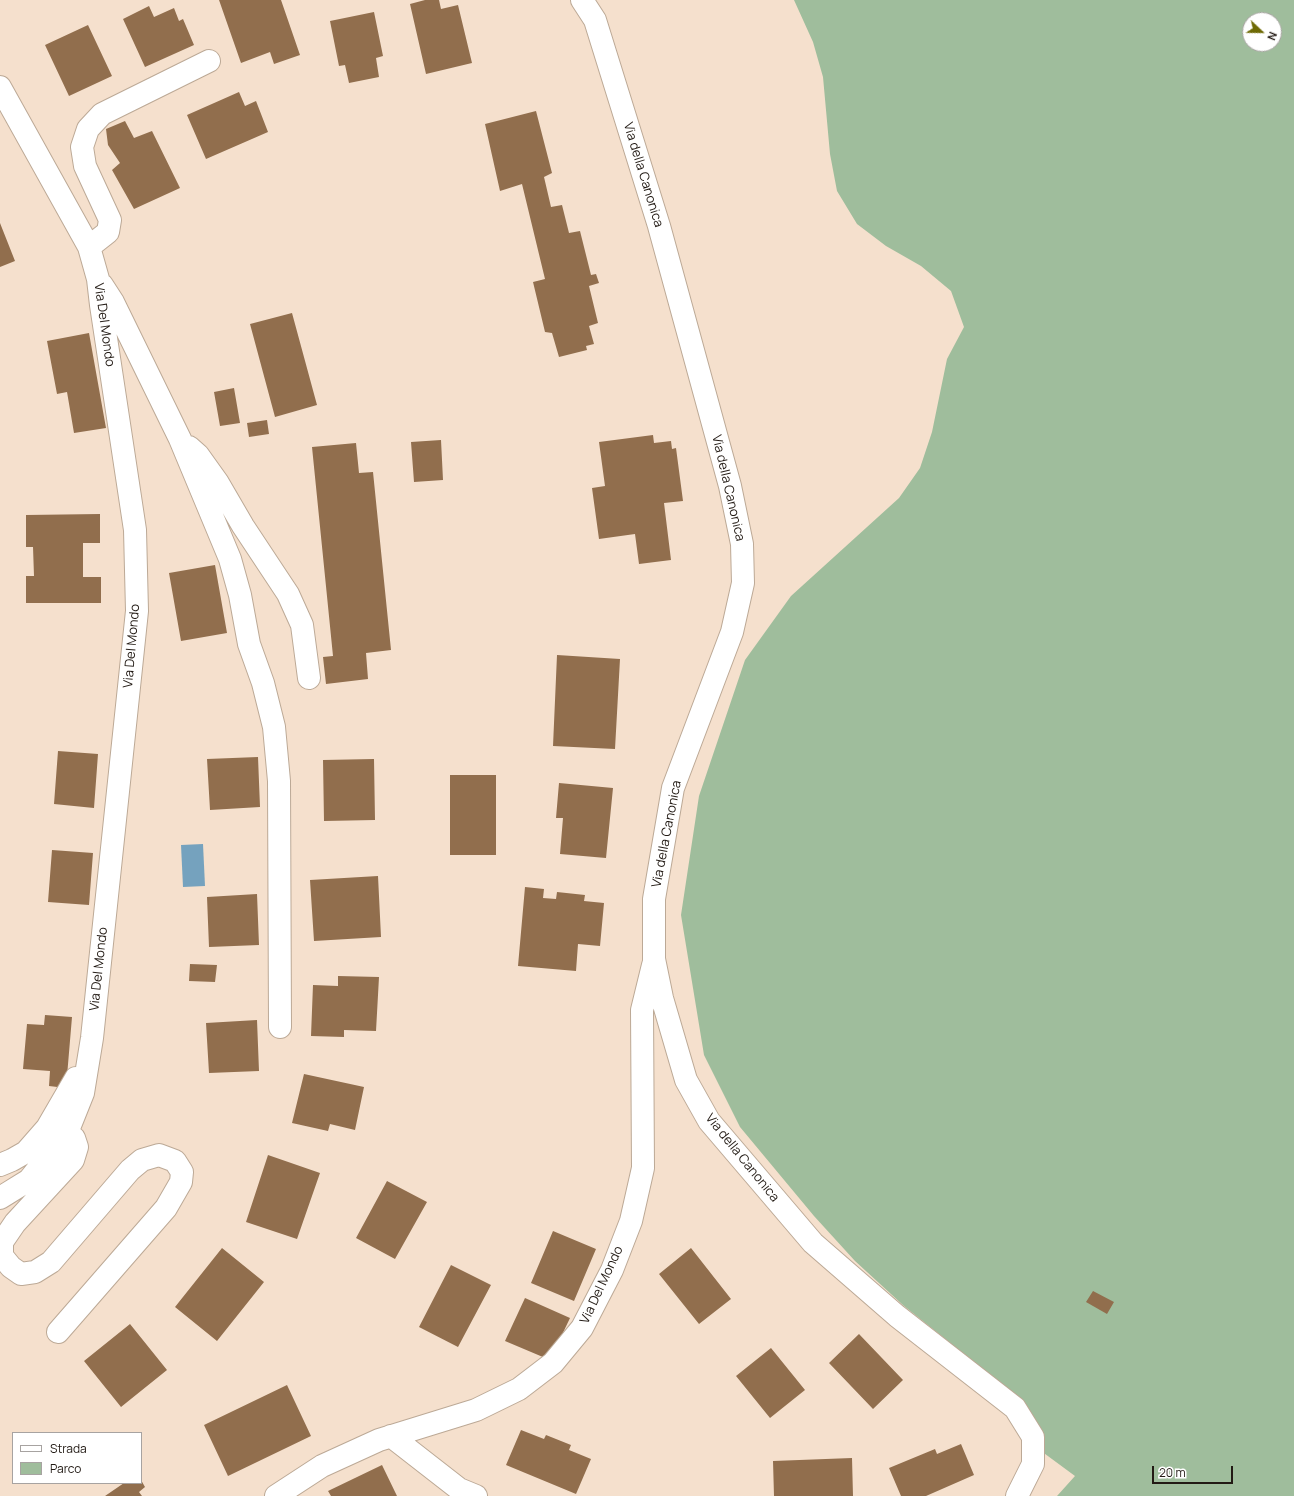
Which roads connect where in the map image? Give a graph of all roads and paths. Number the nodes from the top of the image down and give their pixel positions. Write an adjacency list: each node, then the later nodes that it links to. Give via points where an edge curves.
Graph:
1 (582, 0): 8 (street, Via della Canonica, via 595,20 659,226 730,486 742,544 743,583 732,632 673,788 654,899)
2 (209, 61): 4 (street, via 102,114 88,129 82,146 85,166 110,220 108,232)
3 (0, 87): 4 (street, Via Del Mondo)
4 (89, 247): 5 (street, Via Del Mondo)
5 (98, 279): 6 (street, via 113,302); 10 (street, Via Del Mondo, via 135,530 137,611)
6 (180, 439): 7 (street, via 198,455 288,594 302,625); 9 (street, via 230,559 249,644 263,683 274,727 278,781)
7 (309, 678)
8 (654, 958): 15 (street, Via Del Mondo, via 642,1010 643,1168 631,1221 612,1270 582,1328 553,1363 519,1389 476,1410); 16 (street, Via della Canonica, via 662,998 686,1080 709,1121 813,1243 897,1316 1015,1408 1033,1437 1033,1464)
9 (280, 1027)
10 (92, 1038): 11 (street, Via Del Mondo, via 83,1093); 12 (street, via 72,1087 47,1128 26,1152)
11 (67, 1133): 13 (street, Via Del Mondo, via 30,1180); 14 (street, via 74,1138 77,1147 73,1160 15,1223 2,1242 2,1256 10,1267 21,1274 34,1272 51,1262 130,1170 142,1160 159,1155 175,1161 182,1172 181,1182 166,1208)
12 (0, 1165)
13 (0, 1198)
14 (58, 1332)
15 (391, 1436): 17 (street, Via Del Mondo, via 322,1466); 18 (street, via 459,1489)
16 (1021, 1488): 19 (street, Via della Canonica)
17 (276, 1496)
18 (476, 1496)
19 (1006, 1496)

